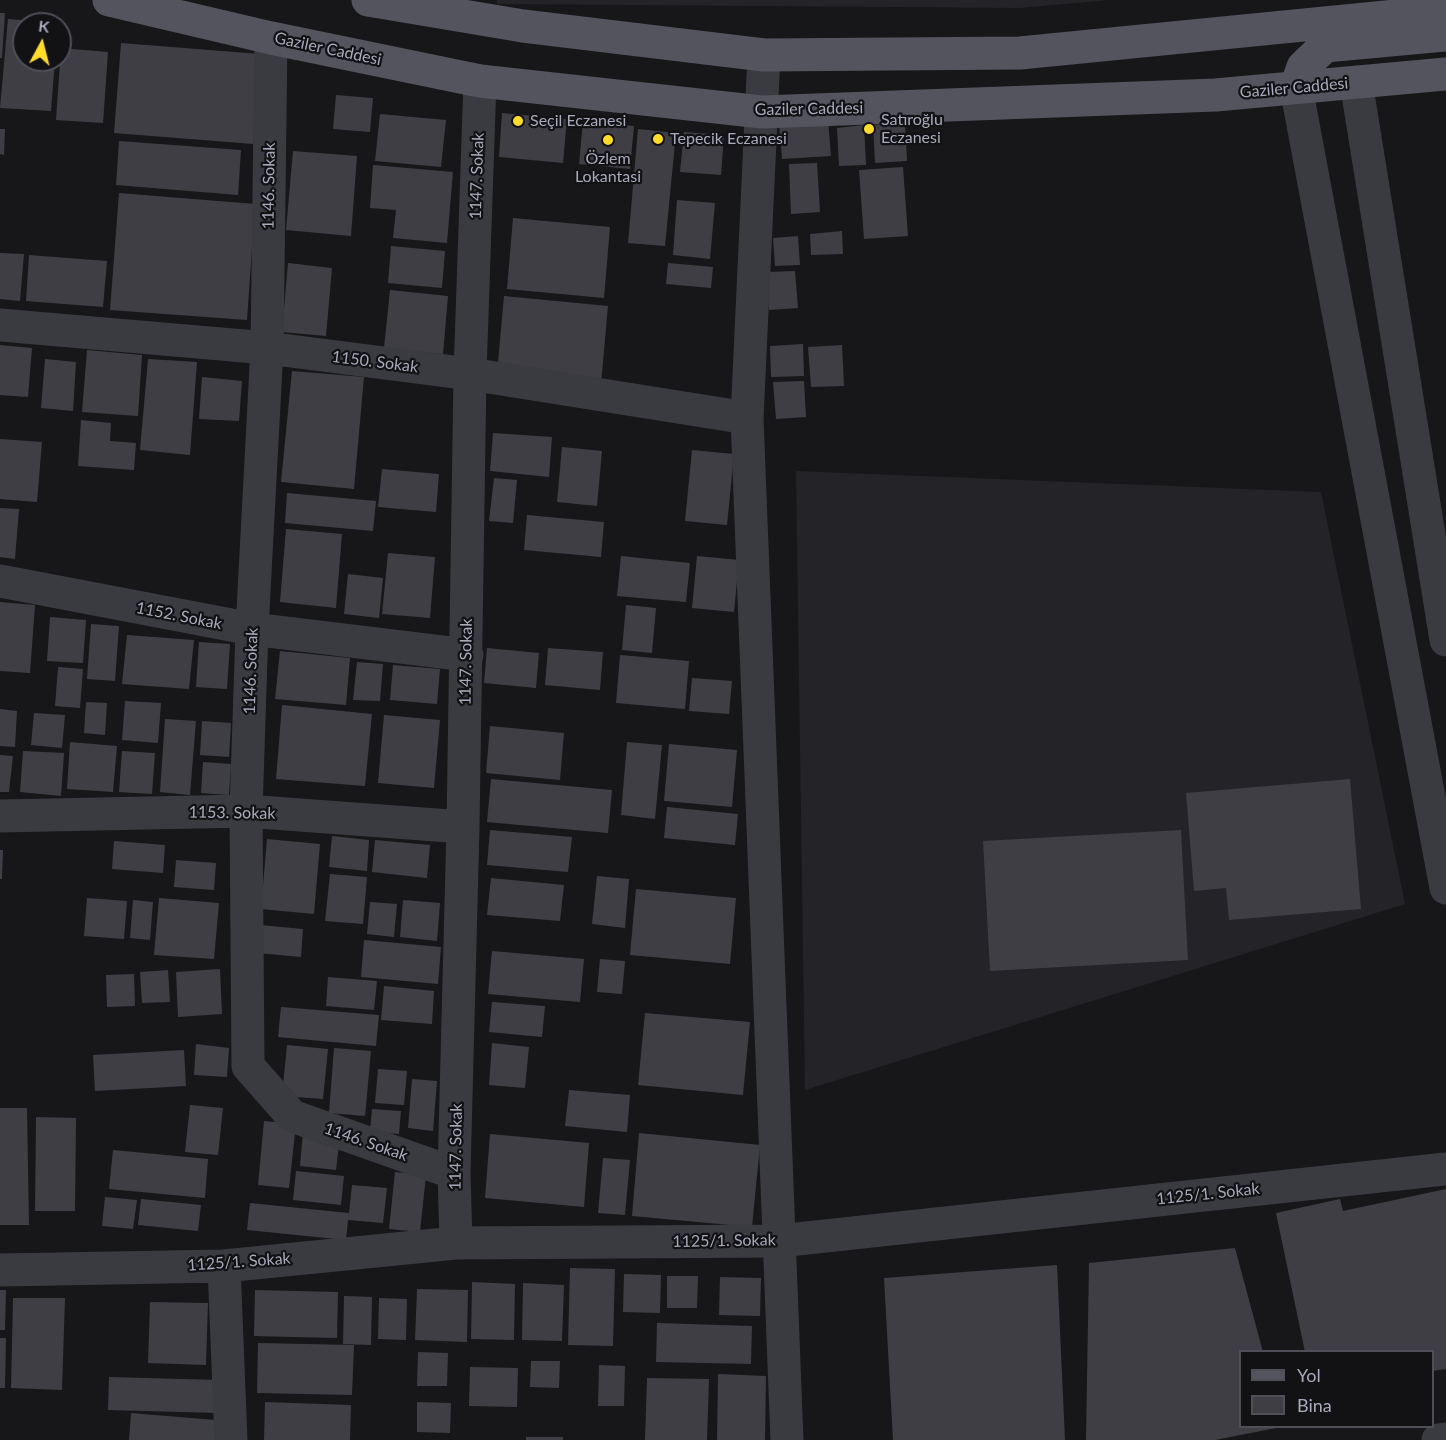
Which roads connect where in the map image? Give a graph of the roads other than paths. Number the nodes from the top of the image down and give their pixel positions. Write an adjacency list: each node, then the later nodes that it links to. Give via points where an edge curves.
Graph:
1 (109, 0): 6 (main road, Gaziler Caddesi)
2 (368, 0): 8 (main road, via 523,26)
3 (1446, 11): 4 (main road)
4 (1276, 28): 7 (main road); 8 (main road, via 1020,53)
5 (1446, 35): 7 (main road)
6 (271, 38): 10 (main road, Gaziler Caddesi); 15 (street, 1146. Sokak)
7 (1325, 46): 11 (main road, via 1341,56); 12 (main road, via 1303,67)
8 (764, 55): 13 (street)
9 (1446, 74): 11 (main road, Gaziler Caddesi)
10 (480, 81): 13 (main road, Gaziler Caddesi); 16 (street, 1147. Sokak)
11 (1356, 82): 12 (main road, Gaziler Caddesi); 20 (street)
12 (1296, 87): 13 (main road, Gaziler Caddesi, via 1216,94); 25 (street)
13 (762, 112): 17 (street)
14 (0, 325): 15 (street, 1150. Sokak)
15 (267, 348): 16 (street, 1150. Sokak); 19 (street, 1146. Sokak)
16 (470, 374): 17 (street, 1150. Sokak); 21 (street, 1147. Sokak)
17 (747, 418): 28 (street)
18 (0, 581): 19 (street, 1152. Sokak)
19 (252, 629): 21 (street, 1152. Sokak); 22 (street, 1146. Sokak)
20 (1446, 640)
21 (467, 655): 24 (street, 1147. Sokak)
22 (246, 811): 23 (street, 1153. Sokak); 24 (street, 1153. Sokak); 27 (street, 1146. Sokak, via 248,1066 292,1116)
23 (0, 816)
24 (463, 826): 27 (street, 1147. Sokak)
25 (1446, 888)
26 (1446, 1169): 28 (street, 1125/1. Sokak)
27 (454, 1173): 29 (street, 1147. Sokak)
28 (779, 1240): 29 (street, 1125/1. Sokak); 34 (street)
29 (456, 1243): 30 (street, 1125/1. Sokak)
30 (224, 1266): 31 (street, 1125/1. Sokak); 33 (street)
31 (0, 1270)
32 (1446, 1439): 35 (street)
33 (231, 1440)
34 (787, 1440)
35 (1438, 1440)

